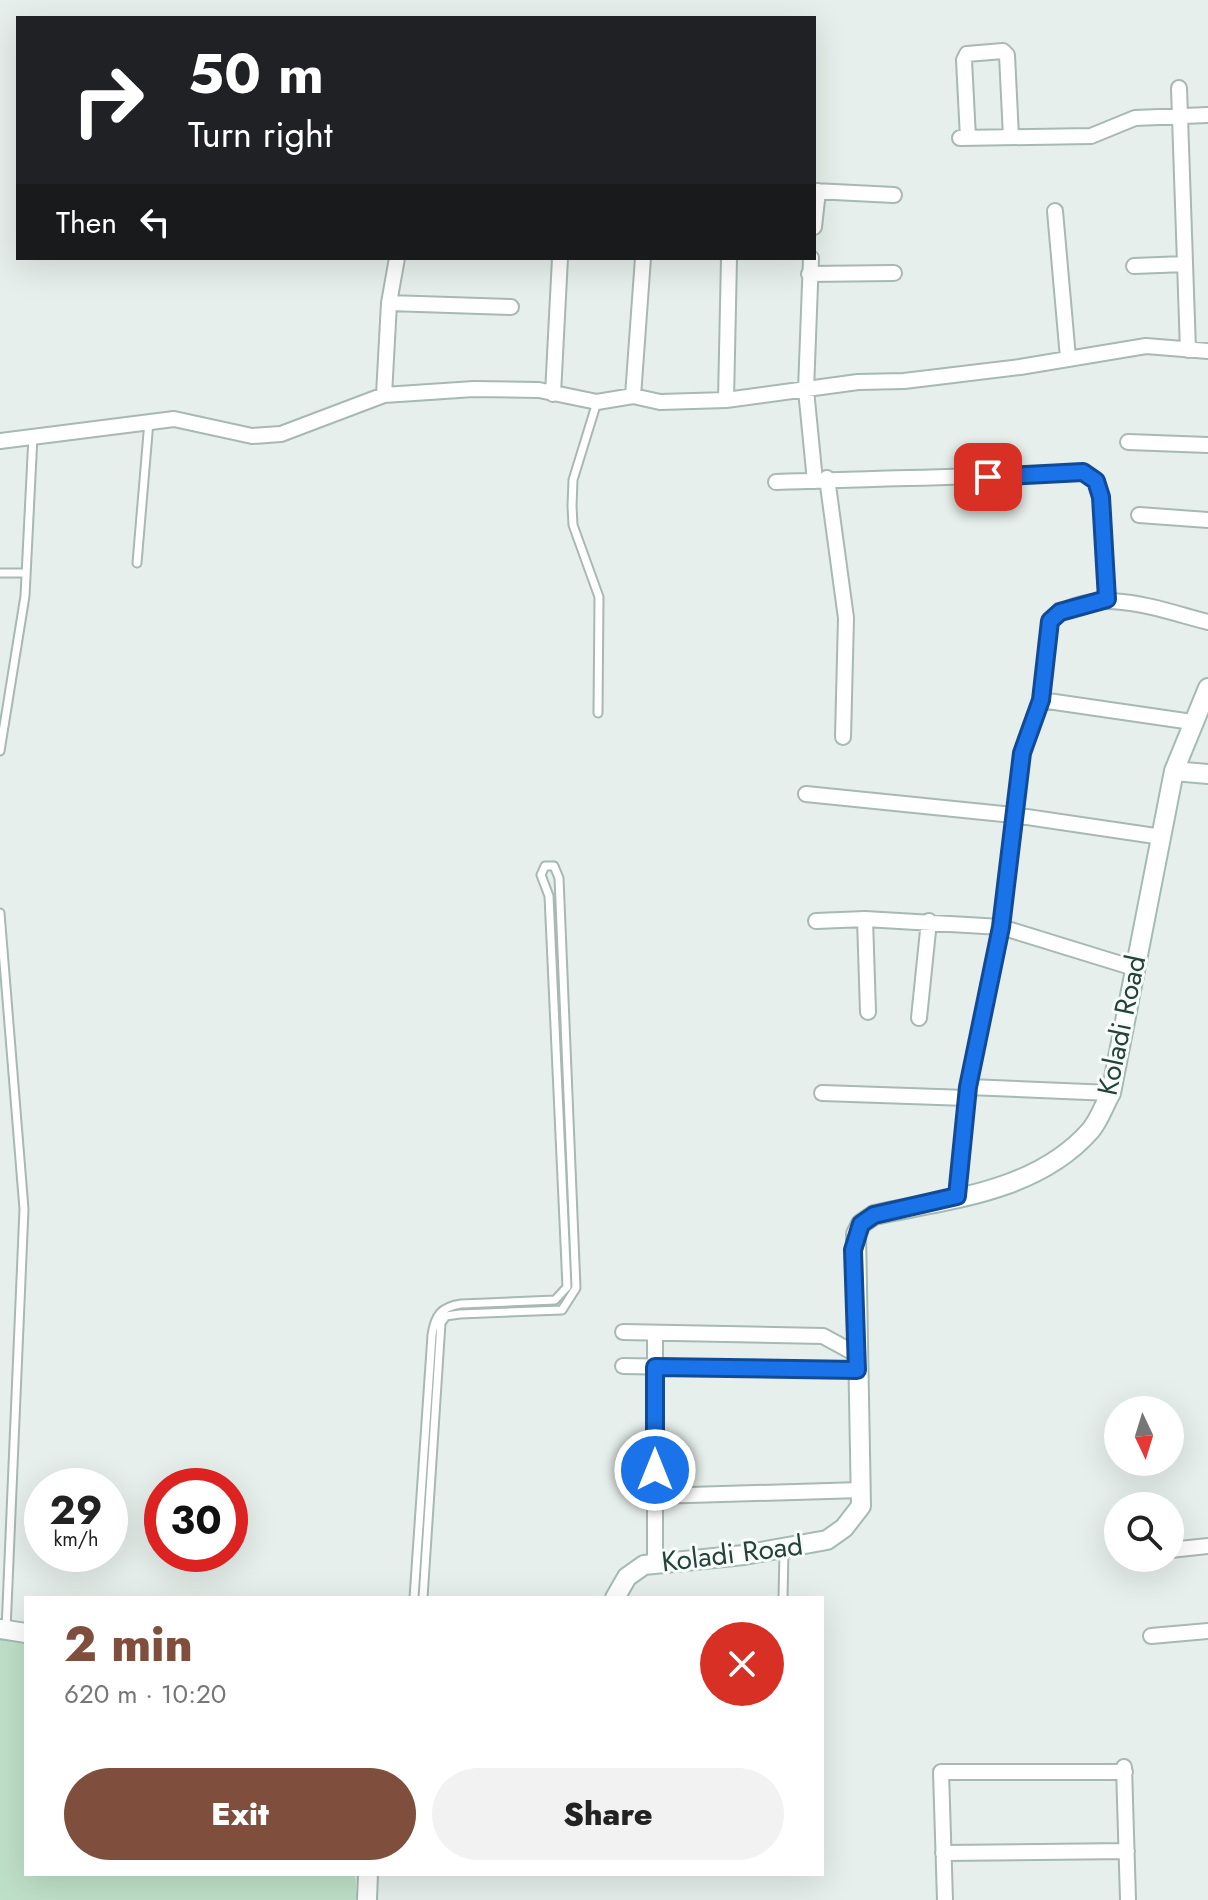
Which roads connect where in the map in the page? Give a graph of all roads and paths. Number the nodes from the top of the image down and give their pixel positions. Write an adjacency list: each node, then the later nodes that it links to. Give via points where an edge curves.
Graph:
1 (1179, 88): 3 (street)
2 (1208, 115): 3 (street)
3 (1180, 117): 4 (street, via 1135,118 1091,136); 13 (street)
4 (1011, 137): 4 (street, via 964,138 967,54 1007,55)
5 (816, 191): 6 (street)
6 (894, 195)
7 (1055, 211): 21 (street)
8 (397, 260): 17 (street)
9 (560, 260): 23 (street)
10 (643, 260): 25 (street)
11 (729, 260): 26 (street)
12 (811, 260): 16 (street)
13 (1185, 264): 14 (street); 19 (street)
14 (1134, 266)
15 (894, 273): 16 (street)
16 (809, 274): 22 (street)
17 (389, 303): 18 (street); 24 (street)
18 (511, 307)
19 (1188, 350): 20 (street); 21 (street, via 1146,346)
20 (1208, 351)
21 (1068, 358): 22 (street)
22 (806, 390): 26 (street); 33 (street)
23 (553, 394): 24 (street, via 474,389); 27 (street)
24 (384, 395): 28 (street, via 281,434 252,436 174,419)
25 (633, 396): 26 (street, via 660,402); 27 (street)
26 (726, 400)
27 (597, 402): 44 (lane, via 573,480 572,506 573,525 599,597)
28 (149, 421): 29 (street); 37 (lane)
29 (33, 436): 30 (street); 39 (lane)
30 (0, 441)
31 (1128, 442): 32 (street)
32 (1208, 445)
33 (821, 479): 34 (street); 40 (street, via 1083,472 1096,481 1101,497); 46 (street, via 846,618)
34 (776, 482)
35 (1139, 515): 36 (street)
36 (1208, 520)
37 (137, 563)
38 (0, 573): 39 (lane)
39 (26, 573): 47 (lane)
40 (1107, 599): 41 (street); 43 (street, via 1060,612 1050,621)
41 (1208, 622)
42 (1208, 688): 45 (street, Koladi Road)
43 (1041, 700): 45 (street); 51 (street, via 1022,753)
44 (598, 713)
45 (1192, 722): 48 (street, Koladi Road)
46 (843, 737)
47 (0, 751)
48 (1174, 771): 49 (street); 52 (street, Koladi Road)
49 (1208, 774)
50 (806, 794): 51 (street)
51 (1013, 815): 52 (street); 57 (street)
52 (1162, 837): 58 (street, Koladi Road)
53 (0, 913): 61 (lane)
54 (865, 919): 55 (street); 56 (street); 59 (street)
55 (816, 921)
56 (929, 921): 57 (street); 60 (street)
57 (1001, 927): 58 (street); 64 (street)
58 (1134, 968): 65 (street, Koladi Road)
59 (868, 1012)
60 (919, 1018)
61 (11, 1056): 62 (lane); 82 (lane, via 24,1209)
62 (0, 1057)
63 (822, 1093): 64 (street)
64 (967, 1093): 65 (street); 66 (street)
65 (1111, 1093): 66 (street, Koladi Road, via 1091,1130 1036,1174 996,1190)
66 (957, 1196): 69 (street, Koladi Road, via 874,1215 861,1224 853,1250)
67 (623, 1332): 68 (street)
68 (655, 1333): 69 (street, via 823,1336); 71 (street)
69 (857, 1362): 71 (street); 72 (street, Koladi Road)
70 (623, 1366): 71 (street)
71 (655, 1367): 73 (street)
72 (861, 1490): 73 (street); 75 (street, Koladi Road, via 861,1506 844,1528 827,1540)
73 (655, 1496): 77 (street)
74 (1208, 1546): 76 (street)
75 (784, 1549): 77 (street, Koladi Road); 81 (lane)
76 (1184, 1549)
77 (655, 1563): 80 (street, Koladi Road, via 627,1577)
78 (414, 1596): 79 (lane, via 432,1335 438,1314 461,1304 555,1300 567,1287 549,896 541,875 545,866 554,866 559,878 576,1288 562,1310 460,1314 446,1316 441,1323)
79 (423, 1596)
80 (616, 1596)
81 (783, 1596)
82 (3, 1629): 84 (street)
83 (1208, 1631): 85 (street)
84 (24, 1633)
85 (1151, 1636)
86 (1127, 1851): 87 (street); 87 (street, via 1124,1769 941,1772); 91 (street)
87 (943, 1853): 90 (street)
88 (368, 1876): 89 (street)
89 (367, 1900)
90 (945, 1900)
91 (1128, 1900)

